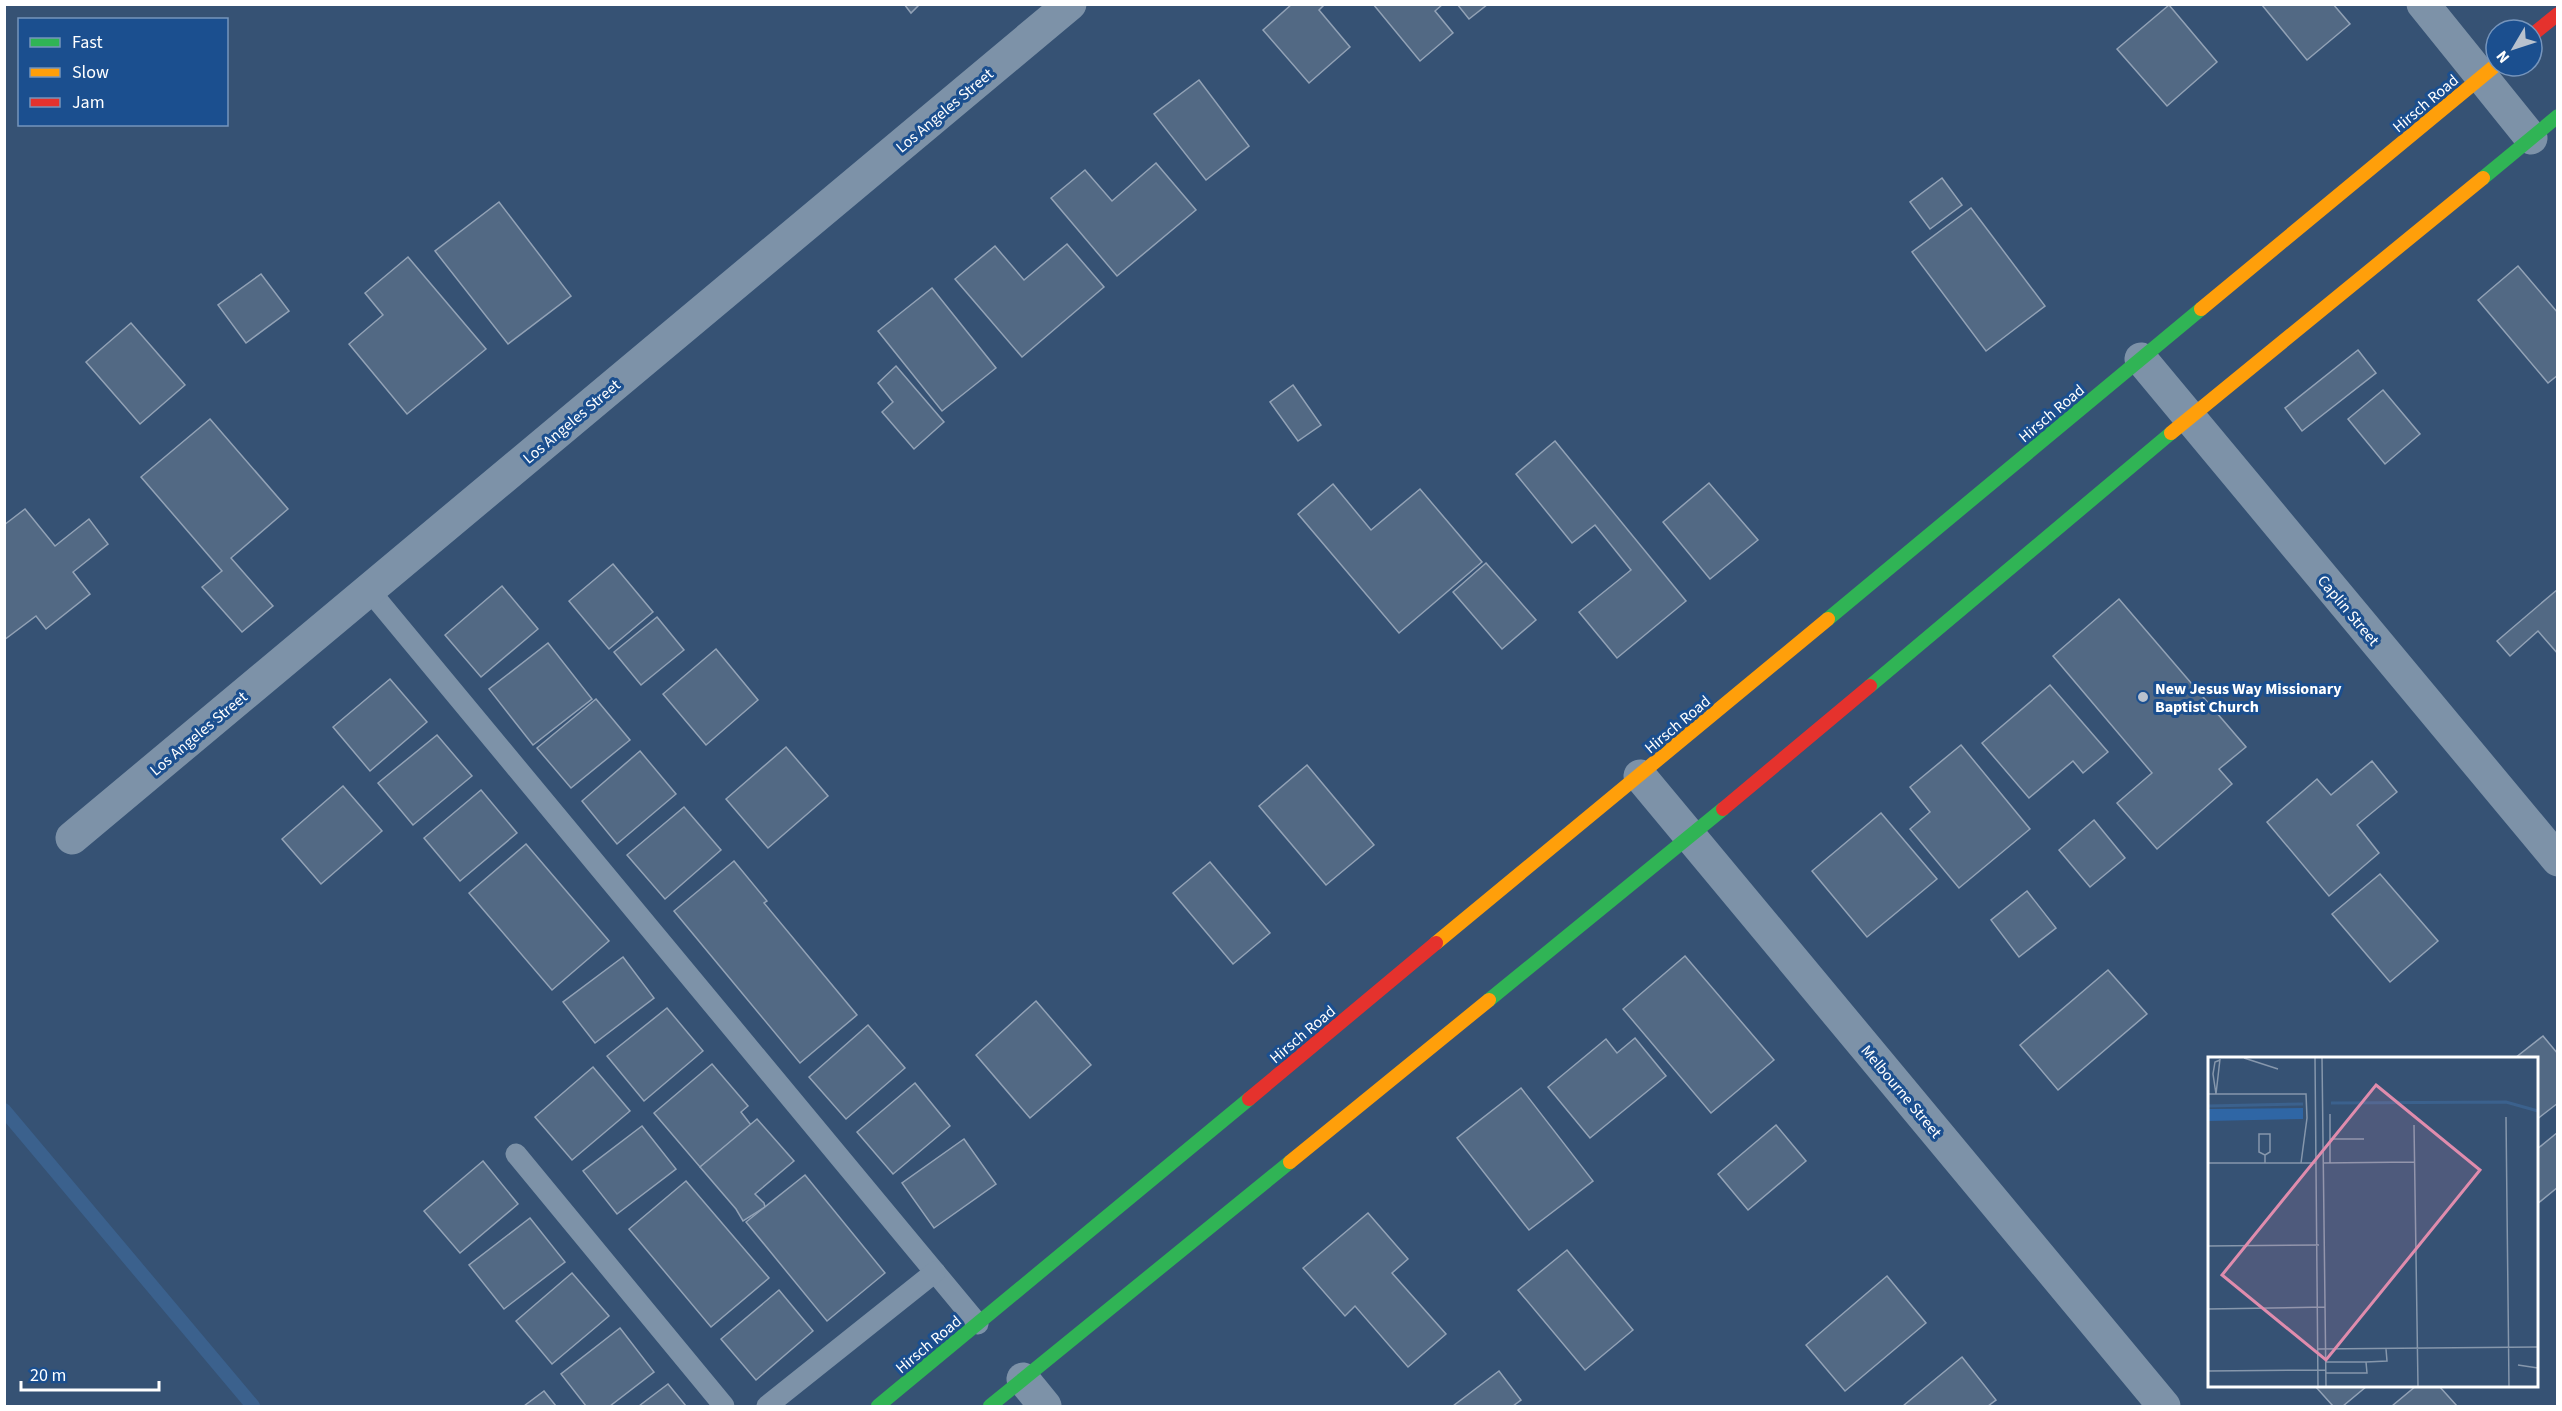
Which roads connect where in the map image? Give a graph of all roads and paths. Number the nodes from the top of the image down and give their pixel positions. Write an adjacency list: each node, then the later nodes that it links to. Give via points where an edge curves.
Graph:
1 (1070, 4): 12 (street, Los Angeles Street)
2 (2423, 4): 5 (street)
3 (2558, 14): 4 (main road)
4 (2544, 25)
5 (2484, 66)
6 (2484, 75): 10 (main road, Hirsch Road)
7 (2493, 78): 9 (street)
8 (2558, 116): 9 (main road)
9 (2531, 138): 11 (main road)
10 (2141, 359): 11 (street, Caplin Street); 13 (main road, Hirsch Road)
11 (2189, 418): 14 (main road); 16 (street, Caplin Street)
12 (369, 590): 15 (street, Los Angeles Street); 18 (lane)
13 (1640, 776): 14 (street, Melbourne Street); 19 (main road, Hirsch Road)
14 (1690, 836): 20 (main road); 26 (street, Melbourne Street)
15 (72, 838)
16 (2558, 860)
17 (516, 1154): 21 (lane)
18 (935, 1272): 19 (lane); 22 (lane)
19 (978, 1324): 23 (main road, Hirsch Road)
20 (1023, 1379): 24 (main road); 25 (street)
21 (724, 1407)
22 (767, 1407)
23 (878, 1407)
24 (990, 1407)
25 (1046, 1407)
26 (2164, 1407)

